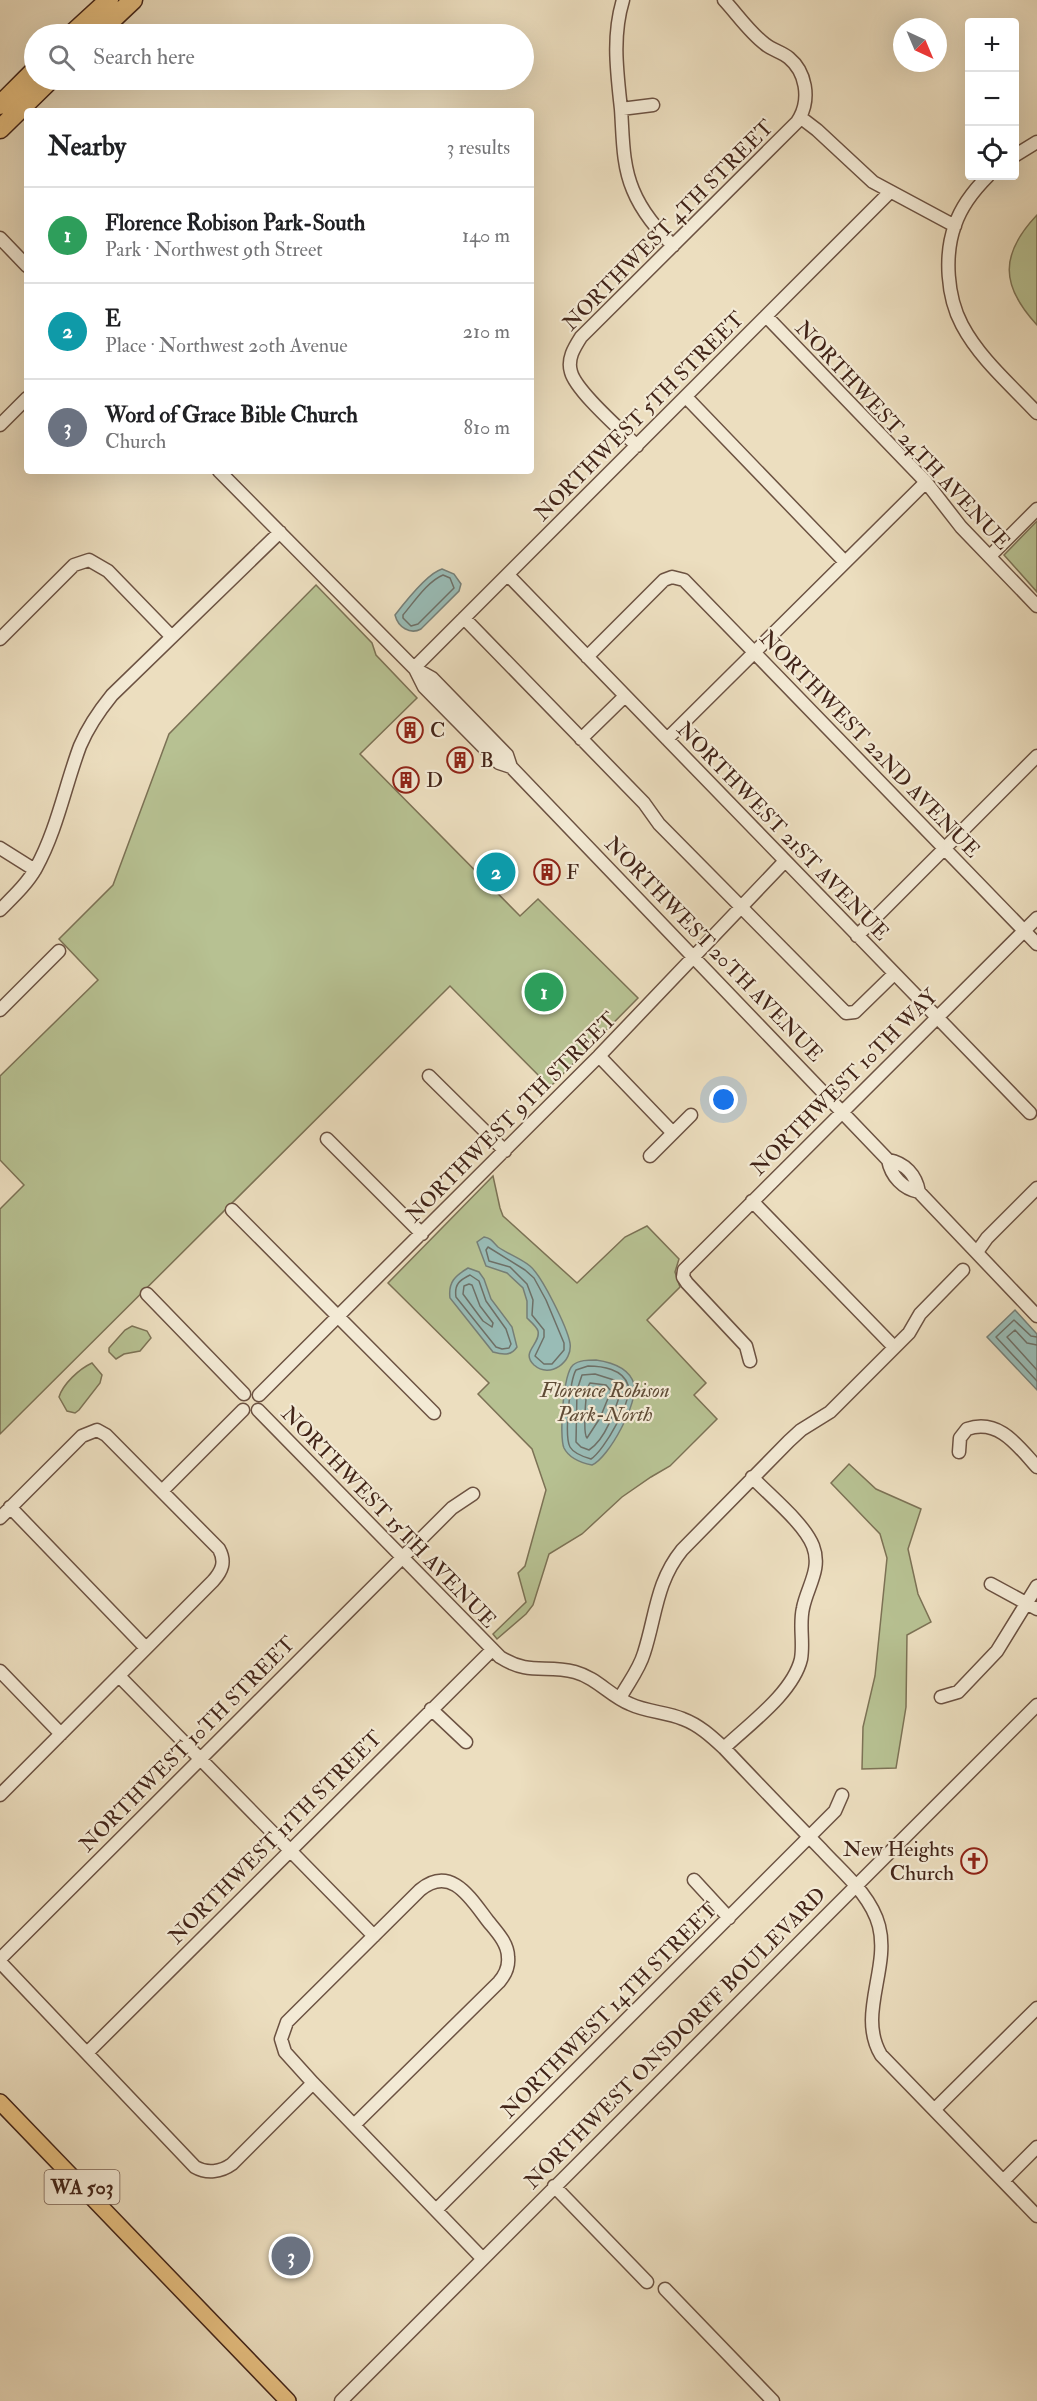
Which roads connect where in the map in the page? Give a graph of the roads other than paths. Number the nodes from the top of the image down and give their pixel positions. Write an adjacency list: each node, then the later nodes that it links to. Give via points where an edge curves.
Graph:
1 (109, 0): 5 (highway)
2 (133, 0): 6 (highway)
3 (623, 0): 11 (street, via 616,44)
4 (724, 0): 12 (street, via 765,44 789,58 800,71 806,93)
5 (83, 24)
6 (108, 24)
7 (24, 81): 9 (highway)
8 (40, 90): 13 (highway)
9 (0, 105)
10 (653, 105): 11 (street)
11 (621, 109): 20 (street, via 627,174 633,192 649,219)
12 (800, 117): 17 (street, via 860,172); 20 (street, NORTHWEST 4TH STREET)
13 (0, 129)
14 (1037, 142): 15 (street)
15 (1019, 153)
16 (985, 180): 18 (street)
17 (890, 192): 18 (street); 22 (street, NORTHWEST 5TH STREET)
18 (955, 225): 25 (street, via 949,274 961,325 981,354)
19 (0, 238): 21 (street)
20 (673, 246): 27 (street, NORTHWEST 4TH STREET, via 581,337 570,363 577,384)
21 (24, 263)
22 (766, 316): 23 (street, NORTHWEST 5TH STREET); 29 (street, NORTHWEST 24TH AVENUE)
23 (686, 397): 27 (street, NORTHWEST 5TH STREET); 33 (street)
24 (24, 401): 26 (street)
25 (1037, 413)
26 (0, 425)
27 (637, 446): 34 (street, NORTHWEST 5TH STREET)
28 (222, 474): 31 (street, NORTHWEST 20TH AVENUE)
29 (926, 482): 32 (street, NORTHWEST 24TH AVENUE); 33 (street)
30 (1037, 509): 32 (street)
31 (280, 532): 37 (street); 41 (street, NORTHWEST 20TH AVENUE)
32 (990, 556): 35 (street, NORTHWEST 24TH AVENUE)
33 (844, 561): 39 (street)
34 (508, 575): 36 (street, NORTHWEST 5TH STREET); 40 (street, NORTHWEST 21ST AVENUE)
35 (1037, 606)
36 (464, 618): 41 (street, NORTHWEST 5TH STREET); 43 (street)
37 (171, 636): 38 (street, via 108,571 89,560 74,565); 49 (street, via 94,718)
38 (0, 639)
39 (754, 652): 40 (street, NORTHWEST 22ND AVENUE, via 684,580 672,577); 44 (street); 47 (street, NORTHWEST 22ND AVENUE)
40 (587, 657): 42 (street, NORTHWEST 21ST AVENUE)
41 (414, 668): 57 (street, NORTHWEST 20TH AVENUE, via 424,687 499,763 511,767)
42 (625, 696): 43 (street); 44 (street, NORTHWEST 21ST AVENUE)
43 (581, 739): 50 (street)
44 (667, 739): 48 (street, NORTHWEST 21ST AVENUE)
45 (1037, 756): 47 (street)
46 (0, 848): 49 (street)
47 (944, 848): 53 (street, NORTHWEST 22ND AVENUE); 54 (street)
48 (785, 861): 50 (street, NORTHWEST 9TH STREET); 54 (street, NORTHWEST 21ST AVENUE)
49 (35, 870): 51 (street)
50 (741, 906): 57 (street, NORTHWEST 9TH STREET); 58 (street, via 846,1013 855,1012)
51 (0, 910)
52 (1037, 918): 53 (street, NORTHWEST 10TH WAY)
53 (1024, 931): 55 (street, NORTHWEST 22ND AVENUE); 60 (street, NORTHWEST 10TH WAY)
54 (857, 936): 58 (street, NORTHWEST 21ST AVENUE)
55 (1037, 944)
56 (59, 951): 59 (street)
57 (695, 957): 61 (street, NORTHWEST 9TH STREET); 63 (street, NORTHWEST 20TH AVENUE)
58 (894, 974): 60 (street, NORTHWEST 21ST AVENUE)
59 (0, 1010)
60 (937, 1018): 63 (street, NORTHWEST 10TH WAY); 64 (street, NORTHWEST 21ST AVENUE)
61 (599, 1056): 66 (street); 68 (street, NORTHWEST 9TH STREET)
62 (429, 1076): 68 (street)
63 (843, 1111): 71 (street, NORTHWEST 10TH WAY); 74 (street, NORTHWEST 20TH AVENUE, via 888,1160 890,1171 908,1190 919,1192)
64 (1030, 1113)
65 (692, 1115): 66 (street)
66 (673, 1133): 69 (street)
67 (327, 1139): 73 (street)
68 (505, 1151): 73 (street, NORTHWEST 9TH STREET)
69 (650, 1156)
70 (1037, 1188): 74 (street)
71 (752, 1202): 79 (street); 80 (street, NORTHWEST 10TH WAY, via 687,1265 683,1277 746,1346)
72 (231, 1210): 77 (street)
73 (422, 1234): 77 (street, NORTHWEST 9TH STREET)
74 (977, 1252): 78 (street, NORTHWEST 20TH AVENUE)
75 (963, 1270): 79 (street)
76 (147, 1294): 81 (street)
77 (339, 1316): 82 (street, NORTHWEST 9TH STREET); 85 (street)
78 (1037, 1316)
79 (894, 1347): 88 (street, via 830,1412 795,1435)
80 (750, 1361)
81 (244, 1394): 82 (street); 83 (street, via 240,1401)
82 (259, 1395): 84 (street)
83 (243, 1410): 84 (street); 89 (street)
84 (258, 1410): 93 (street, NORTHWEST 15TH AVENUE)
85 (434, 1413)
86 (958, 1452): 87 (street, via 960,1438 967,1429 987,1426 1006,1434)
87 (1037, 1467)
88 (752, 1478): 101 (street, via 670,1567 654,1606 641,1662); 107 (street, via 806,1535 815,1555 815,1573 802,1609 799,1666 779,1696)
89 (162, 1491): 91 (street, via 97,1430 82,1436); 97 (street, via 227,1562)
90 (473, 1494): 93 (street, NORTHWEST 10TH STREET, via 452,1508)
91 (10, 1507): 92 (street); 97 (street)
92 (0, 1518)
93 (404, 1558): 98 (street, NORTHWEST 15TH AVENUE); 108 (street, NORTHWEST 10TH STREET)
94 (991, 1584): 96 (street)
95 (1037, 1586): 96 (street)
96 (1032, 1606): 102 (street, via 993,1656 958,1692)
97 (146, 1648): 100 (street)
98 (492, 1650): 101 (street, NORTHWEST 15TH AVENUE, via 521,1668 577,1672); 104 (street, NORTHWEST 11TH STREET)
99 (0, 1671): 105 (street)
100 (119, 1676): 105 (street); 108 (street)
101 (620, 1698): 107 (street, NORTHWEST 15TH AVENUE, via 651,1712 693,1723)
102 (941, 1698)
103 (1037, 1705): 114 (street, NORTHWEST ONSDORFF BOULEVARD)
104 (431, 1709): 106 (street); 112 (street, NORTHWEST 11TH STREET)
105 (61, 1734): 109 (street)
106 (466, 1742)
107 (723, 1748): 111 (street, NORTHWEST 15TH AVENUE)
108 (200, 1759): 112 (street); 117 (street, NORTHWEST 10TH STREET)
109 (0, 1795)
110 (842, 1795): 111 (street, NORTHWEST 14TH STREET, via 835,1811)
111 (809, 1837): 114 (street, NORTHWEST 15TH AVENUE); 115 (street, NORTHWEST 14TH STREET)
112 (290, 1850): 116 (street); 119 (street, NORTHWEST 11TH STREET)
113 (694, 1880): 115 (street)
114 (855, 1886): 122 (street, NORTHWEST 15TH AVENUE, via 879,1925 880,1957 872,2014 874,2042 891,2066); 126 (street, NORTHWEST ONSDORFF BOULEVARD)
115 (729, 1918): 127 (street, NORTHWEST 14TH STREET)
116 (374, 1936): 120 (street, via 287,2022 283,2031 281,2044); 123 (street, via 429,1883 454,1884 467,1894 503,1941 508,1964 499,1982)
117 (0, 1961): 119 (street)
118 (1037, 2008): 122 (street)
119 (87, 2053): 120 (street, via 202,2171 216,2171 232,2164)
120 (313, 2083): 123 (street)
121 (0, 2102): 132 (main road, WA 503)
122 (935, 2109): 125 (street)
123 (354, 2125): 127 (street)
124 (1037, 2147): 125 (street)
125 (1003, 2181): 128 (street)
126 (554, 2186): 129 (street, NORTHWEST ONSDORFF BOULEVARD); 130 (street)
127 (436, 2210): 129 (street)
128 (1037, 2216)
129 (482, 2258): 133 (street, NORTHWEST ONSDORFF BOULEVARD)
130 (647, 2283)
131 (665, 2289): 134 (street)
132 (288, 2401)
133 (341, 2401)
134 (773, 2401)

